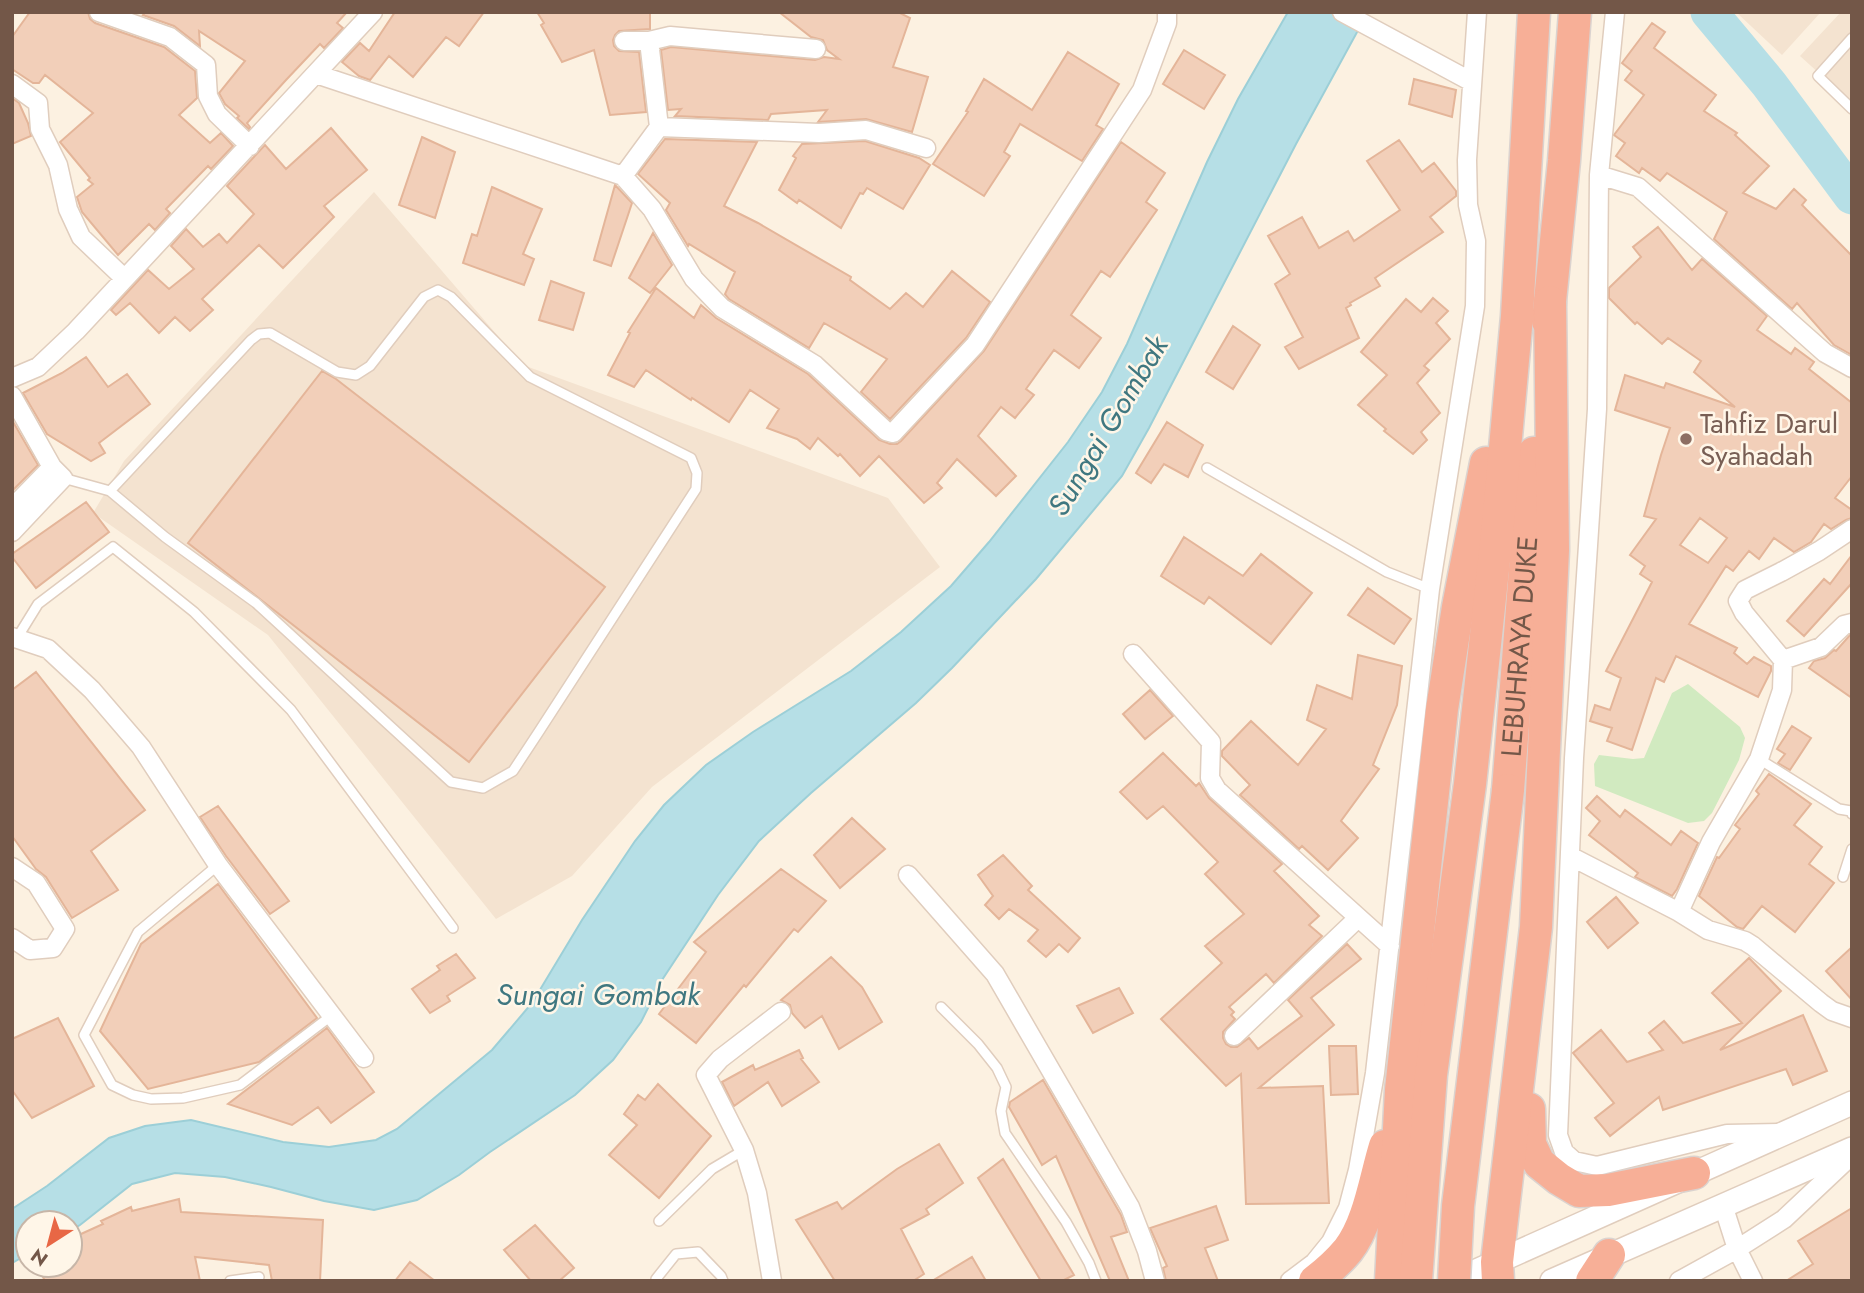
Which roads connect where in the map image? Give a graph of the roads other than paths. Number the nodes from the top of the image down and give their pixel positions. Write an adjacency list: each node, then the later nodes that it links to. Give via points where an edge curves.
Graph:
1 (99, 12): 18 (street, via 170,37 206,65 208,96 217,114)
2 (373, 12): 13 (street)
3 (1167, 12): 21 (street, via 1142,90 1128,112 975,345 893,433 815,365 722,308 694,279 652,209)
4 (1342, 12): 14 (street)
5 (1477, 12): 14 (street)
6 (1534, 12): 24 (highway, LEBUHRAYA DUKE)
7 (1615, 12): 20 (street)
8 (1574, 16): 23 (highway, LEBUHRAYA DUKE)
9 (1852, 38): 16 (lane, via 1818,76)
10 (624, 41): 11 (street)
11 (649, 41): 12 (street, via 670,36); 17 (street)
12 (817, 49)
13 (316, 74): 18 (street); 21 (street)
14 (1472, 82): 34 (street, via 1467,160 1468,205 1476,242 1475,306)
15 (12, 84): 22 (street, via 38,103 40,129 58,164 68,209 81,237)
16 (1852, 109)
17 (659, 127): 19 (street, via 819,133 866,130); 21 (street)
18 (250, 146): 22 (street)
19 (926, 148)
20 (1600, 175): 25 (street, via 1638,187 1825,353); 42 (street, via 1597,409)
21 (623, 176)
22 (124, 278): 26 (street, via 38,367)
23 (1550, 302): 58 (highway, via 1553,550 1536,927); 82 (highway, LEBUHRAYA DUKE, bridge, via 1508,790 1458,1206)
24 (1517, 316): 59 (highway, via 1442,709); 81 (highway, LEBUHRAYA DUKE, via 1470,784 1431,1075)
25 (1852, 368)
26 (12, 378)
27 (12, 396): 29 (street)
28 (1206, 468): 34 (lane, via 1387,572)
29 (57, 473): 30 (lane); 31 (street); 33 (street)
30 (110, 491): 30 (lane, via 259,334 270,333 337,372 356,375 370,366 424,297 438,290 451,297 530,377 691,458 697,473 696,489 513,771 483,788 451,782 256,603)
31 (12, 508)
32 (1852, 529): 38 (street, via 1745,590 1738,601)
33 (12, 532)
34 (1430, 589): 51 (street)
35 (1852, 623): 38 (street, via 1821,647)
36 (15, 638): 43 (street, via 48,649 92,690 141,747); 49 (lane, via 38,604 113,547 194,612 291,710)
37 (1133, 654): 48 (street, via 1211,742 1210,778 1217,790)
38 (1783, 660): 39 (street, via 1782,690)
39 (1759, 759): 40 (lane); 47 (street, via 1711,842)
40 (1852, 814)
41 (1852, 849): 46 (lane)
42 (1570, 856): 47 (street); 61 (street, via 1558,1116 1564,1152 1574,1161 1597,1167 1727,1134)
43 (218, 865): 54 (street); 54 (lane, via 138,932 84,1035 112,1084 151,1099 183,1098 240,1085)
44 (12, 867): 50 (street, via 36,883 65,929 52,948 30,950)
45 (908, 875): 77 (street, via 995,974 1130,1207)
46 (1843, 877)
47 (1679, 912): 55 (street, via 1708,930 1745,941 1832,1011)
48 (1358, 918): 51 (street); 56 (street)
49 (453, 928)
50 (12, 938)
51 (1390, 946): 78 (street, via 1376,1073 1348,1208 1331,1242)
52 (941, 1007): 76 (lane, via 997,1068 1006,1087 1001,1111 1005,1133 1066,1222)
53 (781, 1012): 63 (street, via 706,1075)
54 (331, 1016): 57 (street)
55 (1852, 1017)
56 (1234, 1036)
57 (364, 1058)
58 (1521, 1066): 65 (highway, via 1530,1144 1539,1163 1559,1179 1579,1191 1589,1191); 70 (highway)
59 (1401, 1090): 79 (highway, via 1359,1232 1349,1249); 80 (highway)
60 (1852, 1103): 61 (street)
61 (1786, 1133): 65 (street)
62 (1852, 1149): 66 (street)
63 (744, 1150): 67 (lane, via 712,1169); 75 (street, via 757,1193)
64 (1852, 1155): 68 (street, via 1784,1219)
65 (1694, 1173): 70 (street)
66 (1723, 1205): 68 (street); 69 (street)
67 (659, 1221)
68 (1737, 1249): 84 (street); 85 (street)
69 (1601, 1268): 83 (street)
70 (1497, 1271): 82 (street)
71 (259, 1277): 72 (lane)
72 (230, 1281)
73 (656, 1281): 74 (lane, via 676,1254 698,1252)
74 (723, 1281)
75 (772, 1281)
76 (1096, 1281)
77 (1155, 1281)
78 (1290, 1281)
79 (1315, 1281)
80 (1391, 1281)
81 (1416, 1281)
82 (1454, 1281)
83 (1552, 1281)
84 (1679, 1281)
85 (1753, 1281)

